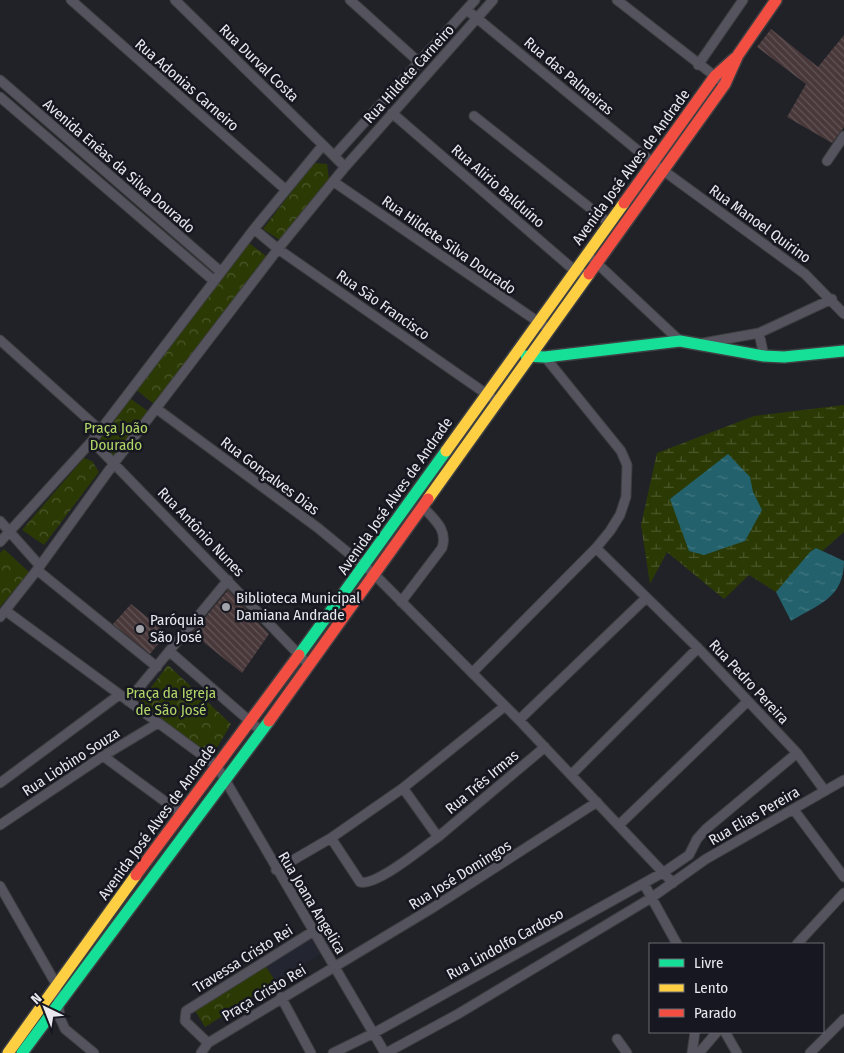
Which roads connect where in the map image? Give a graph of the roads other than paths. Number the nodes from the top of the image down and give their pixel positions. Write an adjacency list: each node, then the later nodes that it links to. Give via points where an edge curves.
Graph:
1 (71, 0): 31 (street, Rua Adonias Carneiro)
2 (175, 0): 24 (street, Rua Durval Costa)
3 (350, 0): 13 (street)
4 (477, 0): 9 (street, Rua Hildete Carneiro); 10 (street)
5 (493, 0): 10 (street, Rua Hildete Carneiro)
6 (617, 0): 14 (street)
7 (743, 0): 14 (street)
8 (776, 0): 12 (main road, Avenida José Alves de Andrade)
9 (467, 10): 11 (street, Rua das Palmeiras); 13 (street, Rua Hildete Carneiro)
10 (485, 10): 11 (street, Rua Hildete Carneiro)
11 (477, 18): 18 (street, Rua Hildete Carneiro); 27 (street, Rua das Palmeiras)
12 (738, 55): 16 (main road, Avenida José Alves de Andrade); 19 (main road, Avenida José Alves de Andrade)
13 (420, 63): 15 (street, Rua Hildete Carneiro)
14 (698, 65): 16 (street)
15 (408, 75): 18 (street); 25 (street, Rua Hildete Carneiro)
16 (715, 76): 19 (street); 27 (main road, Avenida José Alves de Andrade)
17 (0, 80): 38 (street, Avenida Enéas da Silva Dourado)
18 (417, 84): 21 (street, Rua Hildete Carneiro)
19 (726, 84): 29 (main road, Avenida José Alves de Andrade)
20 (0, 97): 40 (street, Avenida Enéas da Silva Dourado)
21 (392, 113): 28 (street, Rua Hildete Carneiro); 37 (street, Rua Alirio Balduíno)
22 (474, 116): 32 (street)
23 (844, 136): 26 (street)
24 (323, 145): 25 (street); 31 (street)
25 (334, 156): 28 (street)
26 (827, 162)
27 (653, 163): 29 (street, Rua Manoel Quirino); 32 (main road, Avenida José Alves de Andrade)
28 (345, 167): 30 (street)
29 (664, 170): 36 (main road, Avenida José Alves de Andrade); 41 (street, Rua Manoel Quirino, via 805,274)
30 (334, 182): 34 (street); 43 (street, Rua Hildete Silva Dourado)
31 (286, 190): 33 (street)
32 (609, 223): 35 (main road, Avenida José Alves de Andrade)
33 (254, 229): 34 (street, Rua São Francisco); 38 (street)
34 (278, 249): 54 (street, Rua São Francisco); 56 (street)
35 (586, 254): 36 (street); 37 (main road, Avenida José Alves de Andrade)
36 (598, 265): 39 (main road, Avenida José Alves de Andrade); 47 (street)
37 (574, 270): 39 (street, Rua Alirio Balduíno); 43 (main road, Avenida José Alves de Andrade)
38 (221, 272): 40 (street)
39 (589, 275): 44 (main road, Avenida José Alves de Andrade)
40 (214, 281): 57 (street)
41 (832, 299): 42 (street, Rua Manoel Quirino); 45 (street)
42 (844, 314)
43 (537, 322): 44 (street, Rua Hildete Silva Dourado); 50 (main road, Avenida José Alves de Andrade)
44 (550, 330): 51 (main road, Avenida José Alves de Andrade)
45 (759, 333): 48 (street); 52 (street)
46 (0, 340): 57 (street)
47 (680, 341): 48 (main road); 53 (main road)
48 (697, 344): 52 (main road)
49 (844, 351): 52 (main road)
50 (514, 354): 51 (main road); 54 (main road, Avenida José Alves de Andrade)
51 (531, 356): 53 (main road); 55 (main road, Avenida José Alves de Andrade)
52 (764, 356)
53 (545, 357): 64 (street, via 621,451 626,465 626,497 620,515)
54 (486, 394): 55 (street, Rua São Francisco); 65 (main road, Avenida José Alves de Andrade)
55 (498, 402): 60 (main road, Avenida José Alves de Andrade)
56 (157, 409): 59 (street); 65 (street, Rua Gonçalves Dias)
57 (100, 430): 58 (street)
58 (92, 441): 59 (street, Rua Antônio Nunes); 62 (street)
59 (114, 462): 66 (street); 68 (street, Rua Antônio Nunes)
60 (423, 507): 67 (main road, Avenida José Alves de Andrade); 70 (street, via 441,527 445,541)
61 (0, 520): 62 (street)
62 (11, 531): 63 (street); 66 (street)
63 (0, 542)
64 (596, 548): 69 (street, Rua Pedro Pereira); 77 (street)
65 (365, 566): 67 (street); 74 (main road, Avenida José Alves de Andrade)
66 (39, 568): 71 (street); 76 (street)
67 (374, 574): 70 (street); 75 (main road, Avenida José Alves de Andrade)
68 (228, 580): 73 (street); 74 (street, Rua Antônio Nunes)
69 (646, 598): 72 (street, Rua Pedro Pereira); 82 (street)
70 (402, 602): 77 (street)
71 (3, 614): 78 (street)
72 (698, 648): 80 (street, Rua Pedro Pereira); 90 (street)
73 (170, 651): 76 (street); 83 (street)
74 (299, 654): 75 (street, Rua Antônio Nunes); 83 (main road, Avenida José Alves de Andrade)
75 (309, 665): 85 (main road, Avenida José Alves de Andrade)
76 (157, 666): 79 (street)
77 (472, 673): 81 (street)
78 (119, 695): 79 (street); 93 (street, Rua Liobino Souza)
79 (128, 701): 84 (street)
80 (748, 701): 87 (street, Rua Pedro Pereira); 100 (street)
81 (505, 706): 82 (street); 94 (street)
82 (519, 720): 86 (street)
83 (250, 722): 85 (street); 89 (main road, Avenida José Alves de Andrade)
84 (158, 723): 88 (street, Rua Liobino Souza); 89 (street)
85 (260, 730): 91 (main road, Avenida José Alves de Andrade)
86 (545, 748): 90 (street); 101 (street, Rua Três Irmas)
87 (797, 753): 95 (street, Rua Pedro Pereira); 103 (street, via 706,829 697,838)
88 (103, 756): 98 (street); 99 (street, Rua Liobino Souza)
89 (217, 766): 91 (street, Rua Joana Angelica); 98 (main road, Avenida José Alves de Andrade)
90 (571, 775): 96 (street)
91 (225, 778): 105 (street, Rua Joana Angelica); 119 (main road, Avenida José Alves de Andrade)
92 (844, 780): 95 (street, Rua Elias Pereira)
93 (0, 782)
94 (403, 788): 101 (street); 102 (street)
95 (825, 791): 97 (street, Rua Elias Pereira)
96 (597, 802): 100 (street); 116 (street, Rua José Domingos, via 450,897)
97 (794, 810): 104 (street, Rua Elias Pereira); 107 (street)
98 (182, 814): 117 (main road, Avenida José Alves de Andrade)
99 (0, 825)
100 (619, 825): 106 (street)
101 (438, 837): 102 (street, Rua Três Irmas, via 376,880 365,884 358,880)
102 (331, 838): 105 (street)
103 (689, 856): 104 (street); 106 (street, Rua Lindolfo Cardoso)
104 (696, 866): 108 (street)
105 (276, 870): 113 (street, Rua Joana Angelica)
106 (664, 872): 108 (street); 109 (street, Rua Lindolfo Cardoso)
107 (844, 877)
108 (673, 883): 112 (street)
109 (644, 884): 112 (street); 121 (street, Rua Lindolfo Cardoso)
110 (0, 886): 117 (street)
111 (843, 897): 115 (street)
112 (651, 898): 114 (street); 133 (street, via 458,1014)
113 (312, 932): 116 (street, Rua Joana Angelica); 126 (street, Travessa Cristo Rei, via 184,1014 185,1020)
114 (676, 943)
115 (798, 943)
116 (334, 966): 118 (street, Praça Cristo Rei); 121 (street, Rua Joana Angelica)
117 (56, 984): 119 (street); 127 (main road, Avenida José Alves de Andrade)
118 (281, 997): 126 (street, Praça Cristo Rei); 131 (street)
119 (58, 1006): 128 (main road, Avenida José Alves de Andrade); 129 (street, via 65,1029)
120 (844, 1018): 138 (street)
121 (374, 1033): 132 (street, Rua Lindolfo Cardoso); 133 (street, Rua Joana Angelica)
122 (695, 1033): 135 (street)
123 (716, 1033): 136 (street)
124 (727, 1033): 137 (street)
125 (617, 1039): 134 (street)
126 (208, 1043): 130 (street, Praça Cristo Rei)
127 (8, 1053)
128 (22, 1053)
129 (94, 1053)
130 (201, 1053)
131 (311, 1053)
132 (333, 1053)
133 (385, 1053)
134 (627, 1053)
135 (692, 1053)
136 (699, 1053)
137 (737, 1053)
138 (810, 1053)

